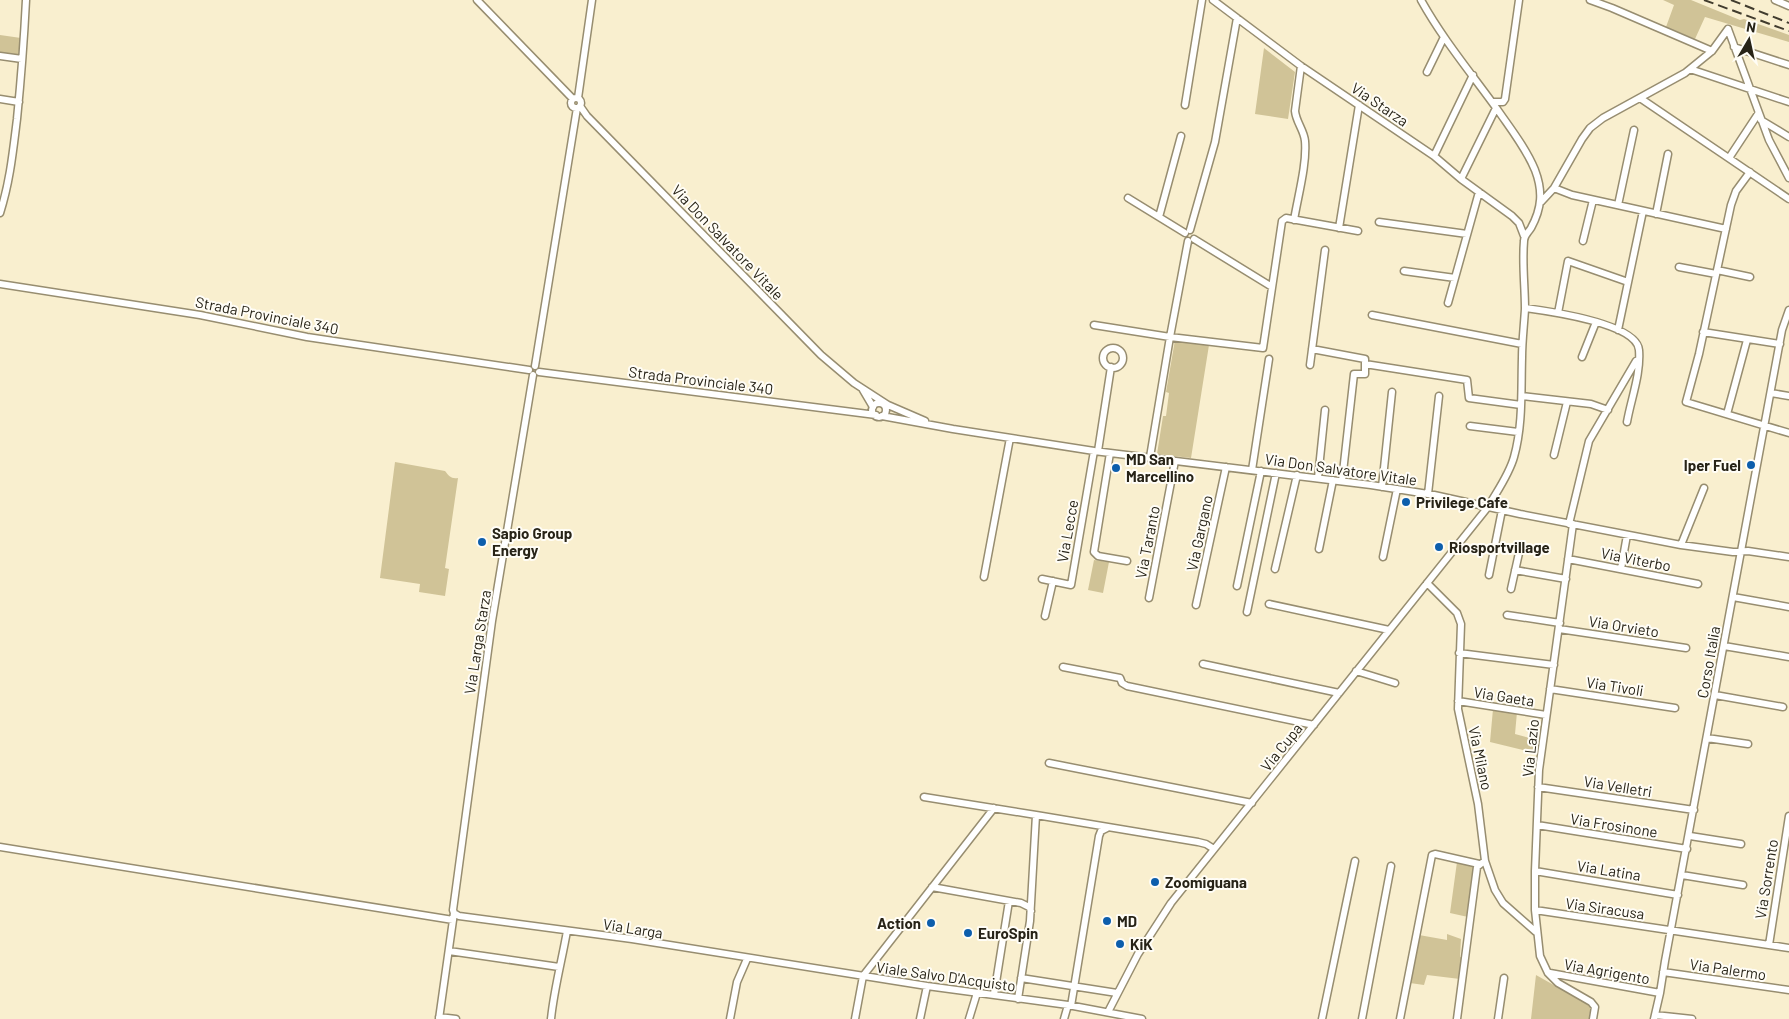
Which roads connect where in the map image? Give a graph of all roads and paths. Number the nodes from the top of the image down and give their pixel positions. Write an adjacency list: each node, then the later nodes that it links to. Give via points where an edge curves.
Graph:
1 (26, 0): 16 (street)
2 (477, 0): 25 (street)
3 (592, 0): 25 (street)
4 (1202, 0): 29 (street)
5 (1213, 0): 11 (street, Via Starza)
6 (1420, 0): 12 (street)
7 (1519, 0): 27 (street, via 1505,100)
8 (1590, 0): 14 (street)
9 (1775, 0): 10 (street)
10 (1789, 6)
11 (1237, 18): 18 (street, Via Starza); 59 (street, via 1215,142)
12 (1444, 37): 20 (street); 21 (street)
13 (1734, 47): 14 (street, via 1728,30); 17 (street); 22 (street)
14 (1712, 51): 19 (street)
15 (0, 56): 16 (street)
16 (22, 59): 26 (street)
17 (1789, 65)
18 (1301, 66): 30 (street, Via Starza); 54 (street, via 1295,111 1304,133 1306,150)
19 (1690, 69): 22 (street); 23 (street)
20 (1427, 72)
21 (1473, 75): 27 (street); 38 (street)
22 (1749, 88): 28 (street); 33 (street)
23 (1640, 98): 39 (street); 43 (street, via 1590,128)
24 (0, 99): 26 (street)
25 (576, 99): 31 (street, Via Don Salvatore Vitale, via 571,103)
26 (19, 102): 51 (street, via 7,191)
27 (1492, 102): 32 (street)
28 (1789, 102)
29 (1185, 106)
30 (1359, 106): 38 (street, Via Starza); 56 (street)
31 (578, 107): 94 (street, Via Larga Starza); 95 (street, Via Don Salvatore Vitale, via 814,348)
32 (1496, 108): 42 (street); 48 (street, via 1534,168)
33 (1759, 117): 36 (street); 39 (street); 41 (street)
34 (1634, 130): 49 (street)
35 (1181, 136): 53 (street)
36 (1789, 137)
37 (1668, 154): 52 (street)
38 (1434, 156): 42 (street, Via Starza)
39 (1729, 158): 40 (street)
40 (1750, 172): 46 (street); 57 (street, via 1736,191)
41 (1789, 178)
42 (1461, 179): 44 (street, Via Starza)
43 (1554, 188): 47 (street); 48 (street)
44 (1479, 192): 60 (street); 61 (street, Via Starza, via 1519,223)
45 (1128, 198): 53 (street)
46 (1789, 199)
47 (1593, 200): 49 (street); 63 (street)
48 (1541, 202): 61 (street)
49 (1618, 205): 50 (street)
50 (1644, 211): 52 (street); 70 (street)
51 (0, 213)
52 (1656, 214): 57 (street)
53 (1159, 217): 59 (street)
54 (1294, 220): 56 (street); 72 (street, via 1286,218 1282,221)
55 (1379, 222): 60 (street)
56 (1339, 228): 58 (street)
57 (1726, 229): 67 (street)
58 (1358, 231)
59 (1188, 232): 62 (street, via 1195,233)
60 (1468, 234): 69 (street)
61 (1524, 236): 74 (street, Via Cupa)
62 (1191, 240): 72 (street); 83 (street)
63 (1583, 241)
64 (1325, 250): 87 (street)
65 (1679, 267): 67 (street)
66 (1404, 270): 69 (street)
67 (1717, 272): 68 (street); 82 (street)
68 (1750, 277)
69 (1455, 278): 73 (street)
70 (1628, 282): 76 (street, via 1568,261); 80 (street)
71 (0, 284): 94 (street, Strada Provinciale 340, via 200,315 307,337)
72 (1272, 287): 83 (street, via 1263,348)
73 (1448, 303)
74 (1525, 308): 76 (street); 85 (street, Via Cupa)
75 (1789, 310): 81 (street, Corso Italia)
76 (1558, 313): 78 (street)
77 (1372, 315): 85 (street)
78 (1596, 322): 80 (street); 88 (street)
79 (1094, 325): 83 (street)
80 (1618, 330): 89 (street, via 1636,342)
81 (1786, 331): 86 (street, Corso Italia)
82 (1703, 332): 84 (street); 107 (street, via 1686,402)
83 (1170, 337): 118 (street)
84 (1747, 340): 86 (street); 107 (street)
85 (1522, 344): 99 (street, Via Cupa)
86 (1780, 344): 97 (street, Corso Italia)
87 (1312, 349): 91 (street, via 1365,359); 92 (street)
88 (1582, 357)
89 (1638, 357): 105 (street, Via Lazio); 108 (street)
90 (1270, 359): 121 (street)
91 (1365, 364): 103 (street, via 1467,380 1469,398); 127 (street, via 1365,374 1354,374)
92 (1310, 365)
93 (1111, 367): 115 (street)
94 (534, 371): 106 (street, Strada Provinciale 340, via 860,414); 215 (street, Via Larga Starza, via 492,621)
95 (862, 389): 102 (street, Via Don Salvatore Vitale); 106 (street, Via Don Salvatore Vitale)
96 (1392, 392): 128 (street)
97 (1771, 393): 100 (street); 111 (street, Corso Italia)
98 (1440, 396): 131 (street)
99 (1522, 396): 101 (street); 103 (street, Via Cupa)
100 (1789, 396)
101 (1567, 402): 105 (street, via 1591,404); 117 (street)
102 (883, 403): 106 (street, Strada Provinciale 340, via 876,404); 106 (street, via 886,412); 109 (street, Via Don Salvatore Vitale)
103 (1521, 406): 112 (street, Via Cupa)
104 (1325, 410): 125 (street)
105 (1608, 410): 134 (street, Via Lazio, via 1589,441)
106 (876, 412): 109 (street, Via Don Salvatore Vitale)
107 (1727, 414): 111 (street)
108 (1627, 422)
109 (936, 425): 114 (street, Via Don Salvatore Vitale)
110 (1470, 426): 112 (street)
111 (1765, 426): 113 (street); 138 (street, Corso Italia)
112 (1518, 432): 132 (street, Via Cupa, via 1514,457)
113 (1789, 433)
114 (1010, 438): 115 (street, Via Don Salvatore Vitale); 148 (street)
115 (1096, 451): 116 (street, Via Don Salvatore Vitale); 151 (street, Via Lecce, via 1071,585)
116 (1110, 453): 118 (street, Via Don Salvatore Vitale); 143 (street, via 1094,552 1098,556)
117 (1554, 455)
118 (1150, 457): 119 (street, Via Don Salvatore Vitale)
119 (1175, 461): 120 (street, Via Don Salvatore Vitale); 157 (street, Via Taranto)
120 (1226, 467): 121 (street, Via Don Salvatore Vitale); 159 (street, Via Gargano)
121 (1252, 470): 122 (street, Via Don Salvatore Vitale)
122 (1261, 471): 123 (street, Via Don Salvatore Vitale); 154 (street)
123 (1276, 473): 124 (street, Via Don Salvatore Vitale); 161 (street)
124 (1296, 475): 125 (street, Via Don Salvatore Vitale); 145 (street)
125 (1318, 478): 126 (street, Via Don Salvatore Vitale)
126 (1333, 480): 127 (street, Via Don Salvatore Vitale); 137 (street)
127 (1342, 481): 128 (street, Via Don Salvatore Vitale)
128 (1382, 487): 130 (street, Via Don Salvatore Vitale)
129 (1704, 488): 136 (street)
130 (1398, 490): 131 (street, Via Don Salvatore Vitale); 140 (street)
131 (1428, 494): 132 (street, Via Don Salvatore Vitale)
132 (1488, 507): 133 (street, Via Don Salvatore Vitale); 152 (street, Via Cupa)
133 (1502, 510): 134 (street, Via Don Salvatore Vitale); 147 (street)
134 (1571, 524): 135 (street, Via Don Salvatore Vitale); 142 (street, Via Lazio)
135 (1627, 535): 136 (street, Via Don Salvatore Vitale); 144 (street)
136 (1681, 545): 138 (street, Via Don Salvatore Vitale)
137 (1319, 549)
138 (1741, 551): 141 (street, Via Don Salvatore Vitale); 156 (street, Corso Italia)
139 (1519, 553): 146 (street)
140 (1383, 556)
141 (1789, 557)
142 (1568, 559): 144 (street, Via Viterbo); 150 (street, Via Lazio)
143 (1127, 561)
144 (1621, 569): 153 (street, Via Viterbo)
145 (1275, 570)
146 (1515, 570): 150 (street); 155 (street)
147 (1489, 575)
148 (984, 577)
149 (1042, 579): 151 (street, Via Lecce)
150 (1566, 579): 164 (street, Via Lazio)
151 (1053, 582): 163 (street)
152 (1427, 583): 165 (street, Via Cupa); 168 (street, Via Milano, via 1457,613 1462,631)
153 (1698, 584)
154 (1236, 586)
155 (1511, 589)
156 (1733, 597): 160 (street); 166 (street, Corso Italia)
157 (1149, 598)
158 (1269, 604): 165 (street)
159 (1196, 605)
160 (1789, 607)
161 (1248, 612)
162 (1508, 615): 164 (street, Via Orvieto)
163 (1045, 616)
164 (1559, 626): 167 (street, Via Orvieto); 171 (street, Via Lazio)
165 (1389, 630): 173 (street, Via Cupa)
166 (1724, 646): 169 (street); 177 (street, Corso Italia)
167 (1686, 648)
168 (1460, 652): 171 (street); 178 (street, Via Milano)
169 (1789, 657)
170 (1203, 664): 176 (street)
171 (1554, 666): 175 (street, Via Lazio)
172 (1063, 667): 182 (street, via 1120,678 1127,686)
173 (1356, 671): 174 (street); 176 (street, Via Cupa)
174 (1395, 683)
175 (1550, 689): 180 (street, Via Tivoli); 181 (street, Via Lazio)
176 (1339, 693): 182 (street, Via Cupa)
177 (1715, 695): 179 (street); 183 (street, Corso Italia)
178 (1458, 701): 181 (street, Via Gaeta); 203 (street, Via Milano, via 1478,804)
179 (1783, 707)
180 (1675, 708)
181 (1546, 715): 186 (street, Via Lazio)
182 (1314, 725): 188 (street, Via Cupa)
183 (1707, 738): 184 (street); 190 (street, Corso Italia)
184 (1748, 744)
185 (1049, 763): 188 (street)
186 (1538, 787): 190 (street, Via Velletri); 193 (street, Via Lazio)
187 (924, 797): 189 (street)
188 (1252, 803): 200 (street, Via Cupa)
189 (994, 808): 191 (street); 208 (street)
190 (1694, 810): 197 (street, Corso Italia)
191 (1036, 815): 194 (street); 210 (street)
192 (1789, 816): 219 (street, Via Sorrento)
193 (1537, 824): 201 (street, Via Frosinone); 205 (street, Via Lazio)
194 (1092, 825): 195 (street); 196 (street)
195 (1107, 828): 196 (street); 200 (street, via 1206,844)
196 (1099, 836): 230 (street)
197 (1690, 836): 198 (street); 201 (street, Corso Italia)
198 (1741, 844)
199 (0, 847): 215 (street, Via Larga)
200 (1214, 849): 233 (street, Via Cupa, via 1154,928)
201 (1687, 849): 206 (street, Corso Italia)
202 (1355, 861): 251 (street)
203 (1482, 863): 218 (street, Via Milano, via 1503,903); 253 (street, via 1432,855); 254 (street, via 1477,867)
204 (1391, 866): 252 (street)
205 (1535, 871): 209 (street, Via Latina); 213 (street, Via Lazio)
206 (1682, 875): 207 (street); 209 (street, Corso Italia)
207 (1743, 885)
208 (932, 887): 211 (street); 226 (street)
209 (1678, 895): 217 (street, Corso Italia)
210 (1032, 898): 212 (street); 214 (street)
211 (1009, 901): 212 (street); 235 (street)
212 (1021, 903): 214 (street)
213 (1535, 910): 217 (street, Via Siracusa); 218 (street, Via Lazio)
214 (1031, 911): 227 (street)
215 (454, 916): 216 (street, Via Larga); 221 (street, Via Larga Starza)
216 (567, 930): 222 (street, Via Larga); 223 (street)
217 (1671, 931): 219 (street, Via Siracusa); 224 (street, Corso Italia)
218 (1536, 932): 225 (street, Via Lazio, via 1540,956)
219 (1769, 945): 220 (street, Via Siracusa)
220 (1789, 948)
221 (449, 951): 223 (street); 241 (street, Via Larga Starza)
222 (746, 959): 226 (street, Viale Salvo D'Acquisto); 244 (street, via 737,982)
223 (559, 967): 243 (street)
224 (1664, 972): 231 (street, Via Palermo); 234 (street, Corso Italia)
225 (1548, 973): 234 (street, Via Agrigento); 256 (street, via 1595,1006)
226 (863, 976): 229 (street, Viale Salvo D'Acquisto); 245 (street)
227 (1021, 978): 230 (street); 236 (street)
228 (1504, 978): 255 (street)
229 (927, 986): 232 (street, Viale Salvo D'Acquisto); 246 (street)
230 (1074, 986): 233 (street); 237 (street)
231 (1789, 990)
232 (977, 993): 235 (street, Viale Salvo D'Acquisto); 247 (street)
233 (1117, 993): 239 (street, Via Cupa)
234 (1660, 993): 240 (street, Corso Italia)
235 (994, 996): 236 (street, Viale Salvo D'Acquisto)
236 (1018, 999): 237 (street, Viale Salvo D'Acquisto)
237 (1070, 1006): 238 (street, Viale Salvo D'Acquisto); 248 (street)
238 (1100, 1011): 239 (street, Viale Salvo D'Acquisto); 249 (street)
239 (1108, 1012): 250 (street, Viale Salvo D'Acquisto)
240 (1655, 1017): 257 (street)
241 (439, 1018): 242 (street)
242 (456, 1019)
243 (551, 1019)
244 (730, 1019)
245 (855, 1019)
246 (920, 1019)
247 (969, 1019)
248 (1064, 1019)
249 (1098, 1019)
250 (1142, 1019)
251 (1322, 1019)
252 (1362, 1019)
253 (1400, 1019)
254 (1456, 1019)
255 (1498, 1019)
256 (1593, 1019)
257 (1692, 1019)

